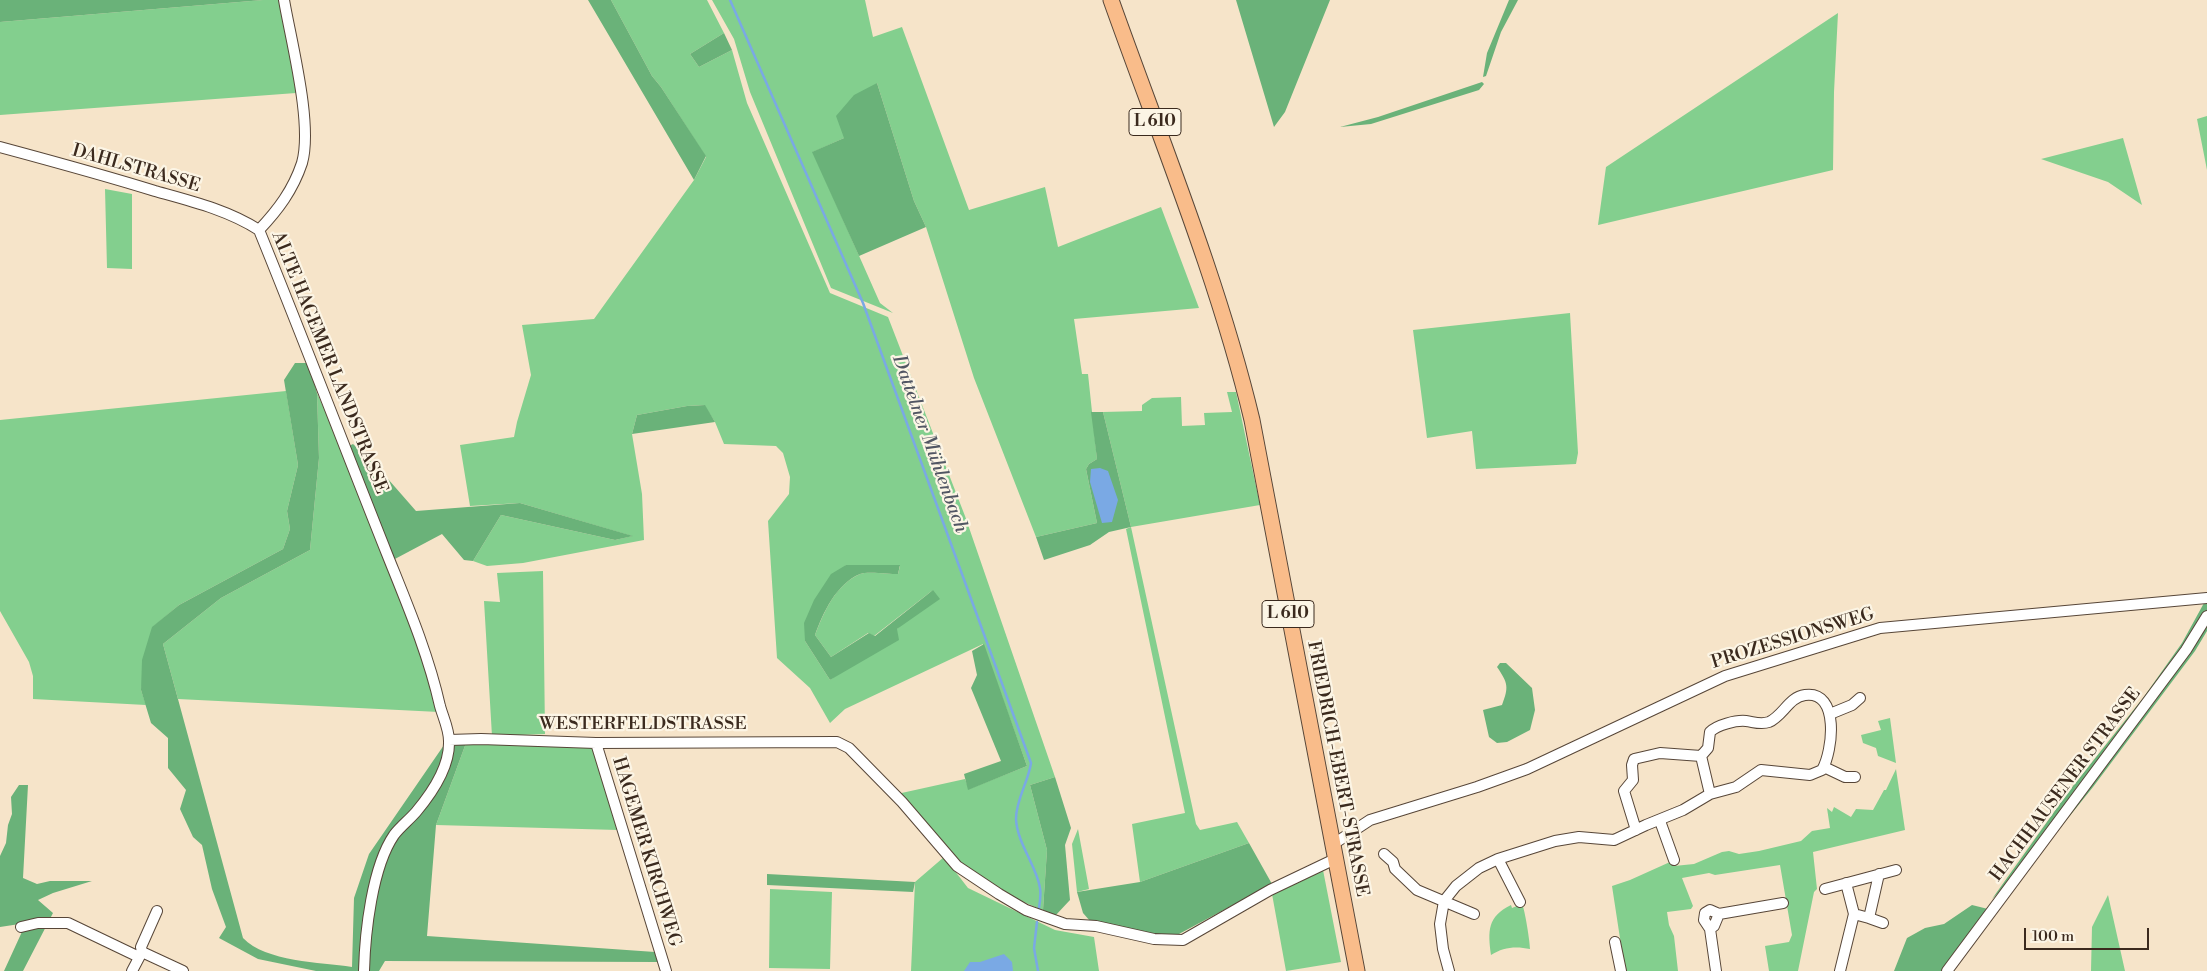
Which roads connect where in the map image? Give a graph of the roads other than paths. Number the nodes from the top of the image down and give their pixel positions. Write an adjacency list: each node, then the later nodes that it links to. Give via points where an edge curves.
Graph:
1 (284, 0): 4 (street, ALTE HAGEMER LANDSTRASSE, via 302,101 305,131 302,162 287,197)
2 (1112, 0): 19 (main road, FRIEDRICH-EBERT-STRASSE / L 610, via 1213,286 1241,376 1252,420)
3 (0, 147): 4 (street, DAHLSTRASSE, via 196,203 241,218)
4 (259, 230): 9 (street, ALTE HAGEMER LANDSTRASSE, via 419,634)
5 (2207, 598): 19 (street, PROZESSIONSWEG, via 1880,628 1725,676 1527,769 1370,820)
6 (2207, 616): 46 (street, HACHHAUSENER STRASSE, via 2186,650)
7 (1860, 698): 8 (street)
8 (1830, 714): 12 (street, via 1817,695 1797,697 1770,722 1743,721 1715,728 1710,732 1708,748); 13 (street, via 1831,742)
9 (449, 740): 11 (street, WESTERFELDSTRASSE); 39 (street, via 438,781 418,810 393,836 381,862 371,903)
10 (837, 742): 11 (street, WESTERFELDSTRASSE); 19 (street, PROZESSIONSWEG, via 849,748 902,802 957,866 1026,910 1064,924 1096,926 1154,939 1183,940)
11 (596, 743): 40 (street, HAGEMER KIRCHWEG)
12 (1701, 756): 15 (street); 17 (street, via 1660,753 1634,759 1633,780 1624,791)
13 (1824, 767): 14 (street, via 1845,778); 15 (street, via 1810,775 1761,770 1736,787)
14 (1855, 778)
15 (1710, 794): 16 (street)
16 (1660, 821): 17 (street); 21 (street)
17 (1636, 830): 20 (street, via 1614,840 1578,837 1555,841)
18 (1384, 854): 26 (street, via 1417,890)
19 (1330, 856): 41 (main road, FRIEDRICH-EBERT-STRASSE / L 610)
20 (1498, 859): 26 (street, via 1479,868); 27 (street)
21 (1674, 860)
22 (1896, 870): 23 (street)
23 (1879, 874): 24 (street); 32 (street)
24 (1846, 883): 25 (street); 31 (street)
25 (1826, 889)
26 (1444, 900): 30 (street); 42 (street, via 1440,924 1442,949)
27 (1520, 902)
28 (1783, 903): 44 (street, via 1718,914 1710,910 1705,913)
29 (156, 911): 36 (street, via 140,946)
30 (1474, 914)
31 (1854, 914): 32 (street); 45 (street)
32 (1869, 918): 33 (street)
33 (1883, 923)
34 (21, 927): 36 (street, via 38,923 68,923)
35 (1615, 942): 43 (street)
36 (141, 954): 37 (street); 38 (street)
37 (132, 971)
38 (183, 971)
39 (364, 971)
40 (666, 971)
41 (1357, 971)
42 (1449, 971)
43 (1621, 971)
44 (1716, 971)
45 (1840, 971)
46 (1947, 971)

